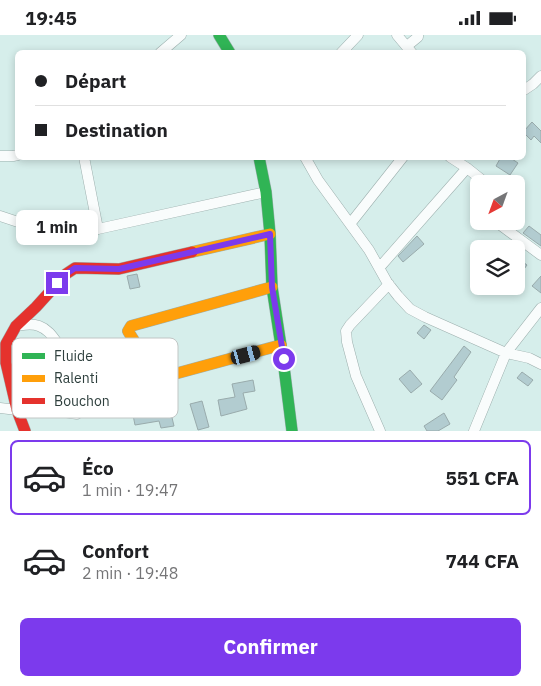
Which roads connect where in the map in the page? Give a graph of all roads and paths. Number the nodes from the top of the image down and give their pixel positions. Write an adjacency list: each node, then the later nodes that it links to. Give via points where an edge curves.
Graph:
1 (181, 35): 7 (street)
2 (219, 35): 8 (street)
3 (358, 35): 9 (street)
4 (397, 35): 6 (street)
5 (420, 36): 6 (street)
6 (410, 49)
7 (164, 50)
8 (228, 50)
9 (344, 50)
10 (541, 76): 11 (street)
11 (533, 88)
12 (0, 156): 13 (street)
13 (15, 156)
14 (85, 160): 24 (street)
15 (261, 160): 21 (street)
16 (307, 160): 23 (street)
17 (401, 160): 23 (street)
18 (455, 160): 19 (street)
19 (467, 168): 20 (street); 28 (street)
20 (476, 175)
21 (266, 192): 24 (street); 26 (street)
22 (0, 216): 24 (street, via 69,234)
23 (350, 224): 28 (street)
24 (98, 229)
25 (507, 230): 27 (street)
26 (270, 234): 30 (street); 32 (street, via 119,269 75,268)
27 (541, 255)
28 (379, 268): 29 (street)
29 (389, 284): 36 (street, via 410,309); 43 (street, via 346,331 356,375)
30 (272, 287): 34 (street, via 131,326 128,331); 35 (street)
31 (541, 308): 36 (street)
32 (16, 326): 33 (street, via 38,325); 39 (street, via 6,344 6,363)
33 (54, 338)
34 (133, 338)
35 (281, 345): 38 (street); 42 (street)
36 (506, 353): 37 (street); 44 (street)
37 (541, 364)
38 (178, 374)
39 (12, 387)
40 (21, 418): 41 (street)
41 (25, 431)
42 (292, 431)
43 (380, 431)
44 (474, 431)

